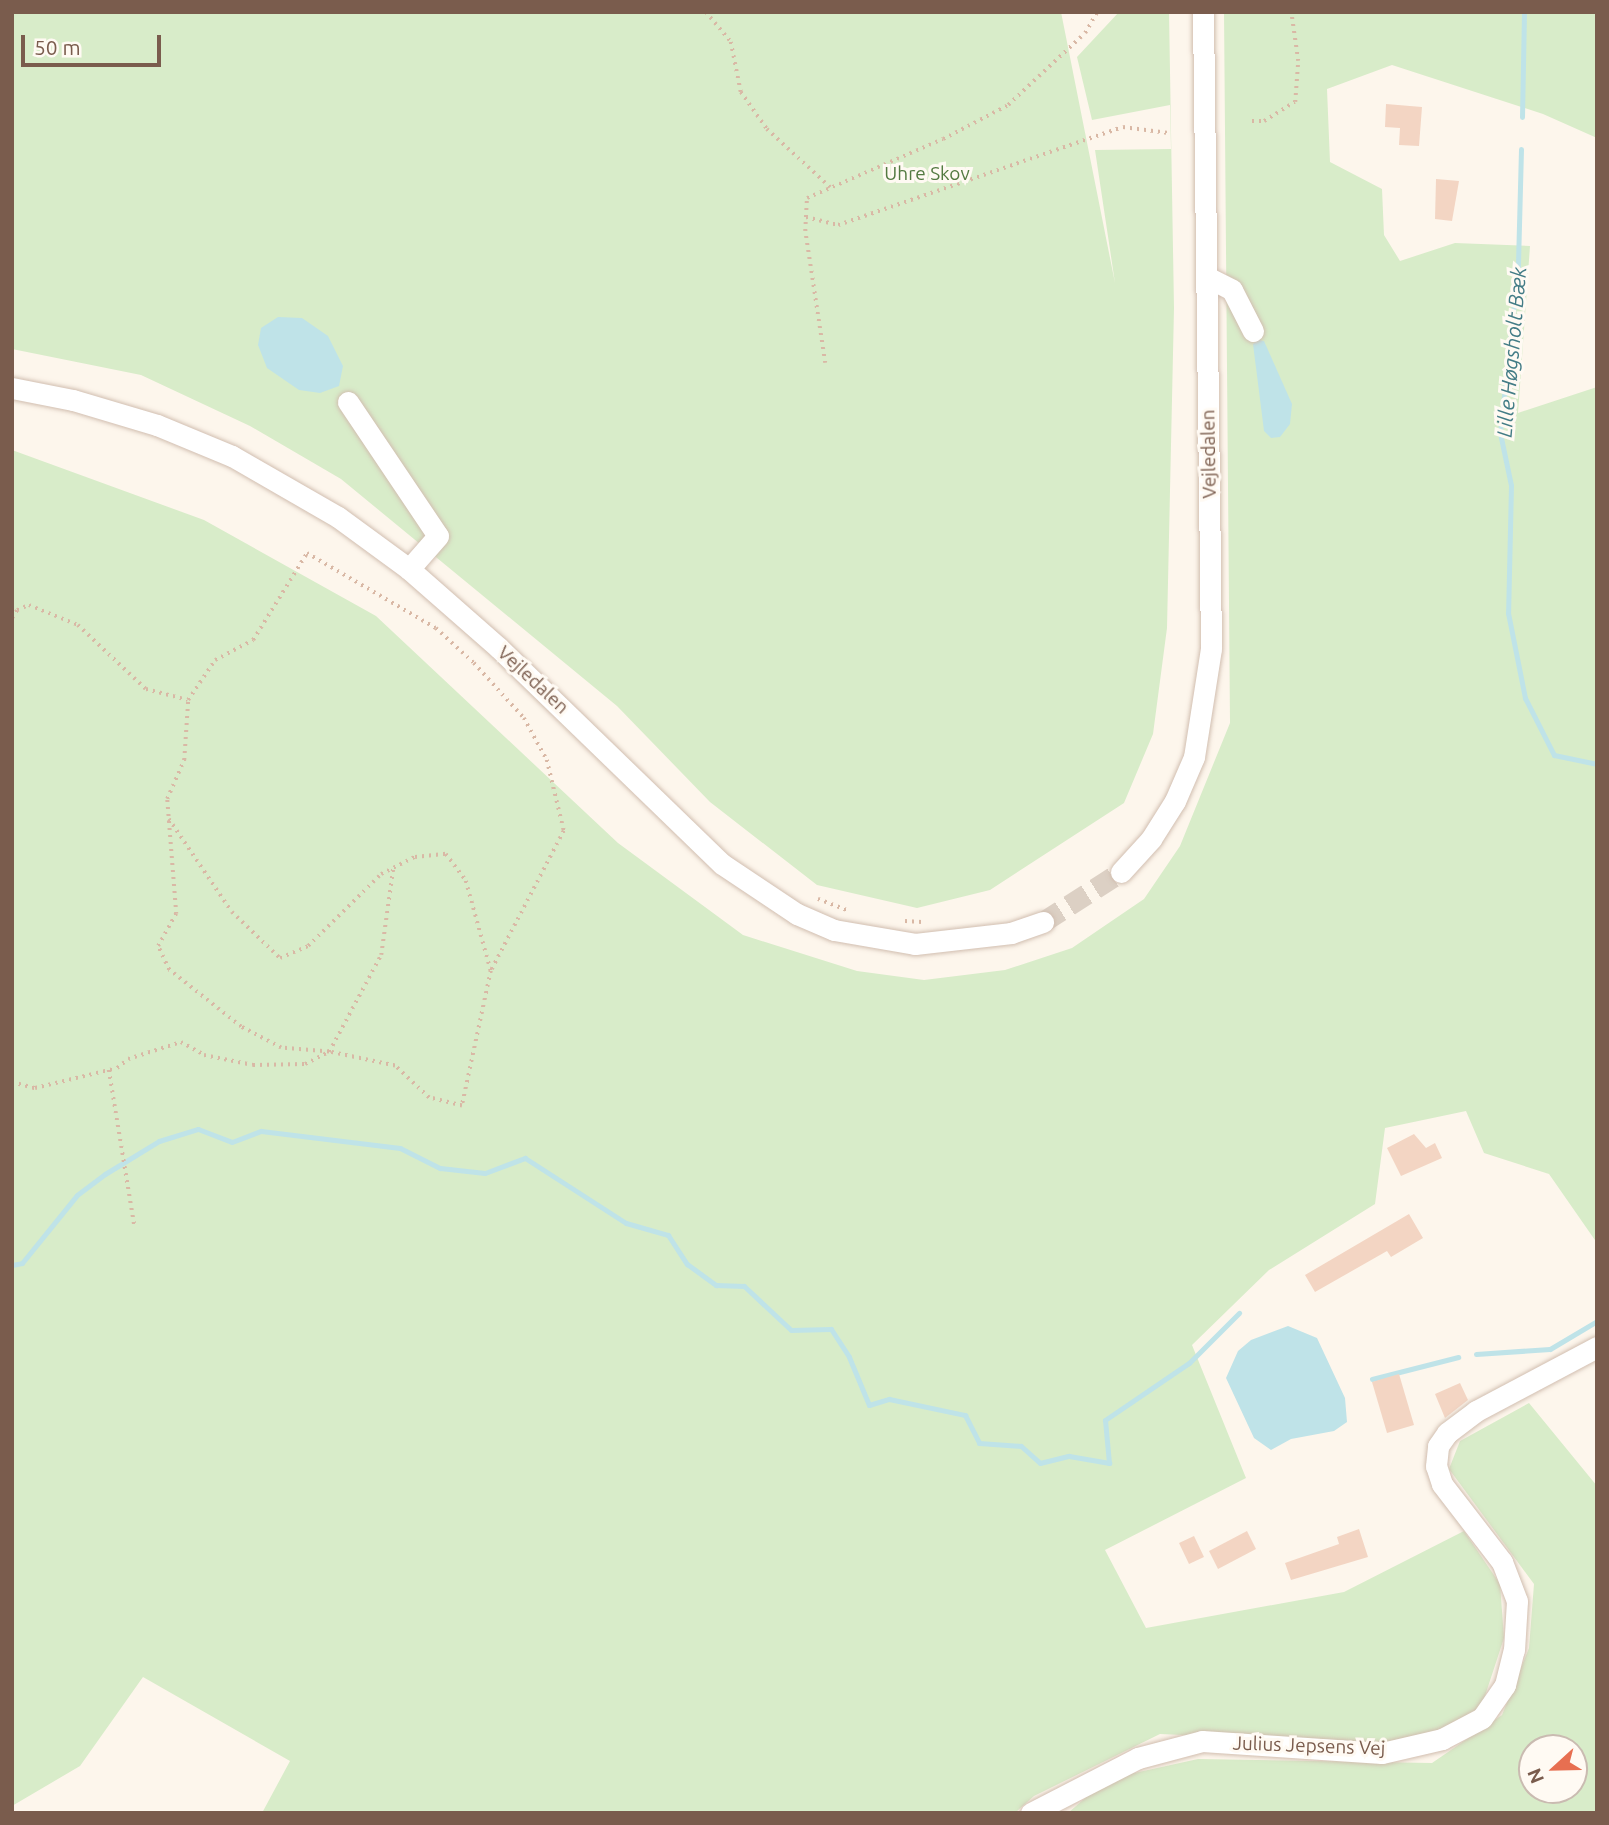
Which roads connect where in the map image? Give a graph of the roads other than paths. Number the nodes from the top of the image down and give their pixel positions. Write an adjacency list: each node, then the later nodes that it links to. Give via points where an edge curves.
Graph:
1 (1203, 12): 2 (street, Vejledalen)
2 (1207, 277): 3 (street, via 1232,290); 7 (street, Vejledalen, via 1211,649 1206,702 1194,757 1175,801 1151,839)
3 (1254, 331)
4 (12, 388): 6 (street, Vejledalen, via 157,425 232,456 338,517)
5 (348, 402): 6 (street, via 438,536)
6 (409, 569): 8 (street, Vejledalen, via 538,685 722,863 797,914 834,930 915,944 999,935)
7 (1121, 872)
8 (1043, 922)
9 (1597, 1347): 10 (street, Julius Jepsens Vej, via 1476,1411 1438,1446 1436,1466 1442,1484 1502,1562 1517,1601 1514,1650 1505,1685 1482,1718 1441,1739 1382,1753 1202,1741 1138,1758)
10 (1031, 1813)

